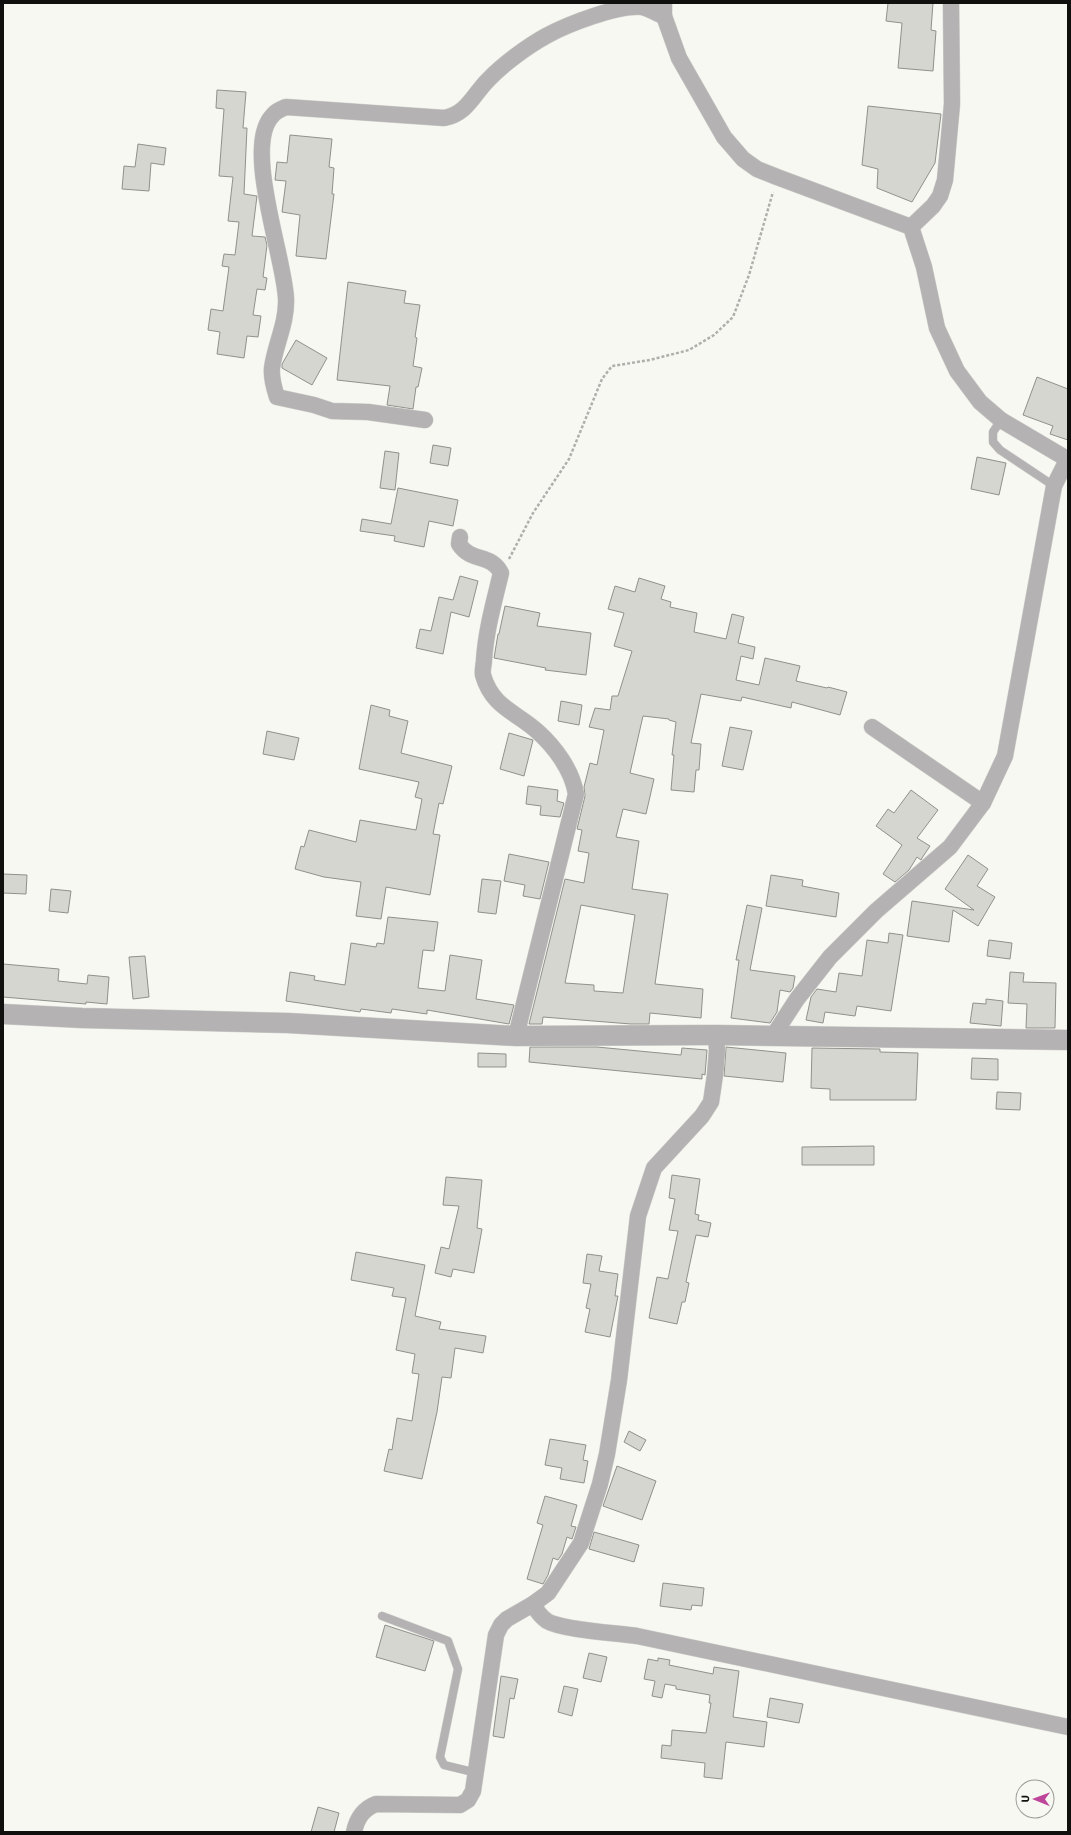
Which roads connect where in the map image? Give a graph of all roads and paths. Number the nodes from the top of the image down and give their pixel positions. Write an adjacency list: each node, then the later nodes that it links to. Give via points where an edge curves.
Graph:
1 (951, 3): 4 (street, via 952,104 945,180 940,196 933,206)
2 (664, 10): 3 (street, via 679,58 724,137 748,162); 5 (street, via 629,8 590,18 546,36 508,62 488,80 465,109 450,117 286,107 271,116 263,140 262,174 287,300 272,368 277,397 332,411 368,412)
3 (777, 177): 4 (street); 10 (path, via 749,275 733,317 714,335 689,350 612,366 602,379 569,459 533,513)
4 (911, 227): 6 (street, via 924,267 937,328 957,372 980,402)
5 (425, 420)
6 (1002, 420): 7 (street); 8 (lane, via 993,432 993,442 1000,450)
7 (1067, 459): 8 (street)
8 (1054, 486): 12 (street, via 1005,756)
9 (460, 537): 10 (street, via 459,544 462,550 491,561 498,566)
10 (501, 573): 15 (street, via 485,642 483,674 491,692 503,708 536,730 556,754 574,784 576,794)
11 (872, 727): 12 (street)
12 (983, 803): 16 (street, via 950,846 876,911 830,957 797,999)
13 (3, 1014): 15 (street, via 288,1023)
14 (716, 1035): 15 (street); 16 (street); 18 (street, via 711,1102 702,1116 654,1168 638,1216 619,1380 600,1484 581,1542 548,1593)
15 (516, 1036)
16 (773, 1036): 17 (street)
17 (1068, 1040)
18 (533, 1604): 20 (street, via 538,1614 549,1622 637,1636); 21 (street, via 507,1619 496,1635)
19 (382, 1616): 21 (lane, via 448,1641 458,1669 440,1757 444,1765)
20 (1068, 1727)
21 (477, 1773): 22 (street, via 473,1791 468,1800 460,1805 376,1804 364,1810)
22 (354, 1832)

